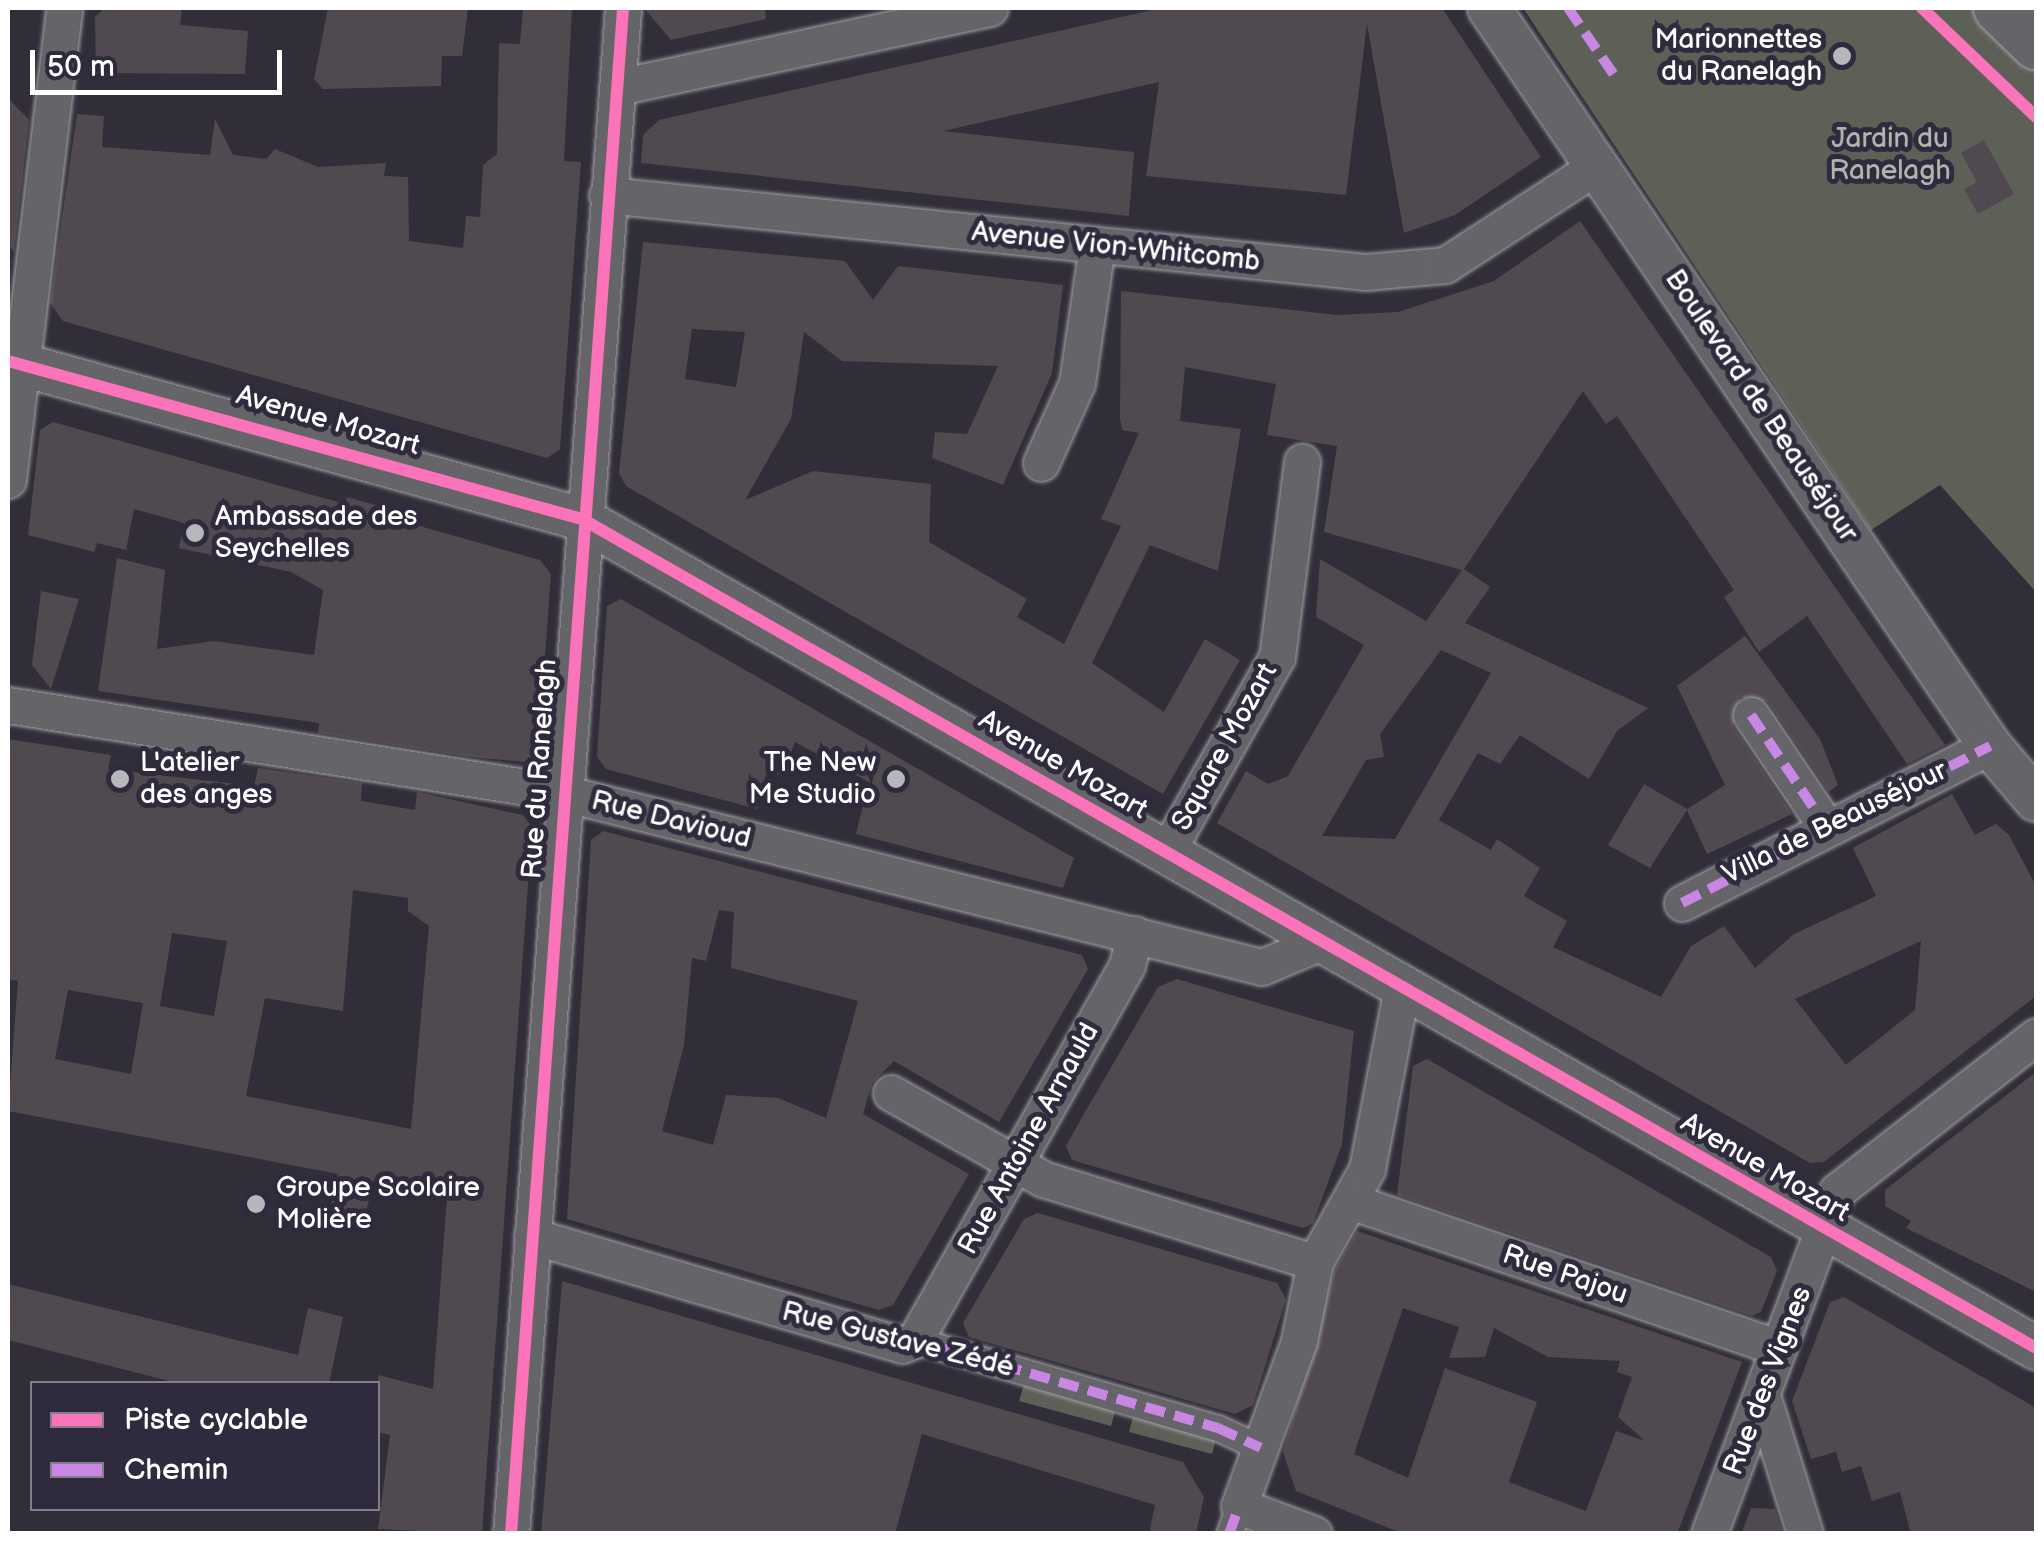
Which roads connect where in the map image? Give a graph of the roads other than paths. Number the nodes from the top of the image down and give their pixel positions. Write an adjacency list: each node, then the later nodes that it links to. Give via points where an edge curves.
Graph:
1 (64, 8): 11 (street)
2 (623, 8): 7 (street, Rue du Ranelagh)
3 (990, 8): 7 (street)
4 (1489, 8): 8 (street, Boulevard de Beauséjour)
5 (2000, 8): 6 (main road)
6 (2036, 44)
7 (618, 87): 9 (street, Rue du Ranelagh)
8 (1597, 166): 10 (street, Avenue Vion-Whitcomb, via 1445,265 1366,272); 18 (street, Boulevard de Beauséjour)
9 (608, 195): 10 (street, Avenue Vion-Whitcomb); 15 (street, Rue du Ranelagh)
10 (1097, 246): 13 (street, via 1077,384)
11 (15, 362): 14 (street); 15 (street, Avenue Mozart)
12 (1302, 462): 22 (street, Square Mozart, via 1277,657)
13 (1041, 463)
14 (8, 480)
15 (582, 519): 19 (street, Rue du Ranelagh); 22 (street, Avenue Mozart)
16 (8, 705): 19 (street, Rue Davioud)
17 (1752, 714): 21 (street)
18 (1990, 746): 20 (street, Boulevard de Beauséjour); 21 (street, Villa de Beauséjour)
19 (562, 793): 24 (street, Rue Davioud); 32 (street, Rue du Ranelagh)
20 (2036, 800)
21 (1826, 826): 23 (street, Villa de Beauséjour)
22 (1166, 853): 25 (street, Avenue Mozart)
23 (1682, 903)
24 (1135, 934): 25 (street, Rue Davioud, via 1262,968); 29 (street, Rue Antoine Arnauld, via 1127,965)
25 (1321, 942): 26 (street, Avenue Mozart)
26 (1402, 988): 30 (street, via 1366,1170); 31 (street, Avenue Mozart)
27 (2036, 1036): 31 (street, Rue des Vignes, via 1837,1191)
28 (891, 1093): 29 (street)
29 (1014, 1163): 33 (street); 34 (street, Rue Antoine Arnauld)
30 (1350, 1201): 33 (street); 35 (street, Rue Pajou)
31 (1822, 1227): 35 (street, Rue des Vignes); 36 (street, Avenue Mozart)
32 (532, 1236): 34 (street, Rue Gustave Zédé, via 902,1346); 40 (street, Rue du Ranelagh)
33 (1315, 1262): 38 (street)
34 (916, 1340): 38 (street, Rue Gustave Zédé, via 1218,1428)
35 (1780, 1348): 37 (street, Rue des Vignes)
36 (2036, 1348)
37 (1762, 1396): 42 (street, Rue des Vignes); 43 (street)
38 (1261, 1448): 39 (street)
39 (1234, 1520): 41 (street)
40 (511, 1534)
41 (1314, 1534)
42 (1709, 1534)
43 (1805, 1534)

